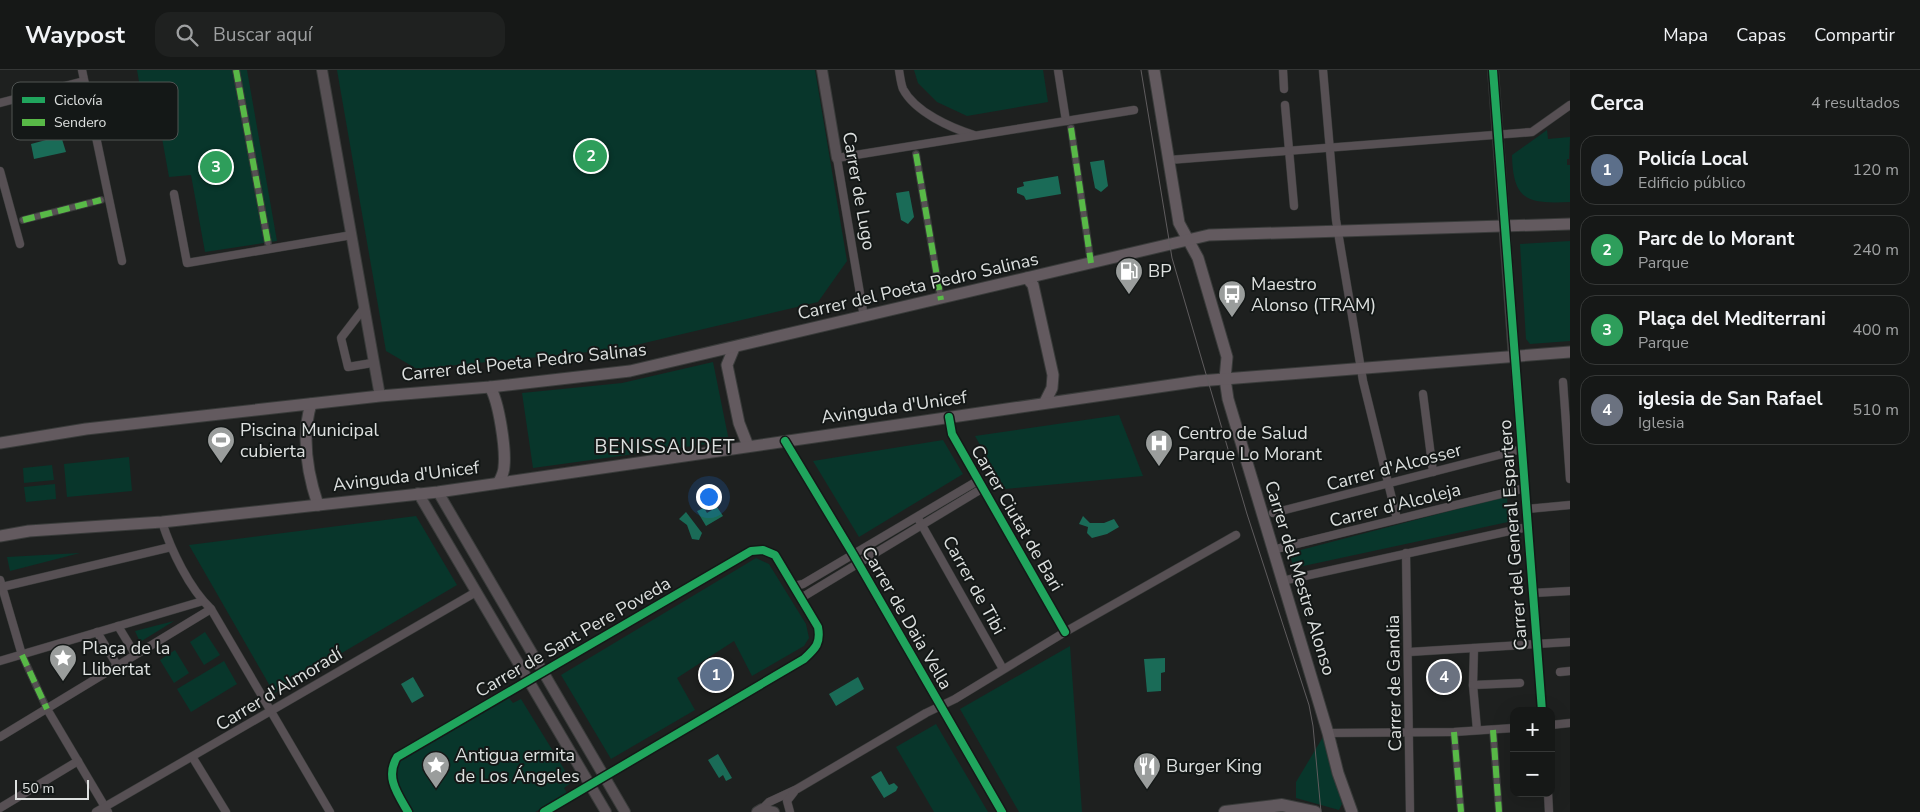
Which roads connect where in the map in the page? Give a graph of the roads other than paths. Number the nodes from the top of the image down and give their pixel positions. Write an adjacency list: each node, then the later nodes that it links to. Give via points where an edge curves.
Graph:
1 (82, 70): 11 (street)
2 (236, 70): 37 (street)
3 (322, 70): 35 (street)
4 (822, 70): 25 (street, Carrer de Lugo)
5 (898, 70): 20 (street, via 903,89 917,104 951,128)
6 (1058, 70): 17 (street)
7 (1154, 70): 26 (main road, Carrer del Mestre Alonso)
8 (1283, 70): 13 (street)
9 (1324, 70): 22 (street)
10 (1493, 70): 19 (street)
11 (84, 81): 12 (street)
12 (80, 82)
13 (1284, 89)
14 (1285, 104): 23 (street)
15 (1570, 105): 19 (street, via 1532,132)
16 (1134, 110): 17 (street)
17 (1066, 120): 20 (street)
18 (1071, 128): 40 (street)
19 (1499, 134): 22 (street); 33 (street)
20 (976, 136): 25 (street)
21 (96, 140): 39 (street)
22 (1329, 148): 23 (street); 34 (street)
23 (1290, 151): 26 (street); 30 (street)
24 (916, 154): 42 (street)
25 (837, 158): 44 (street, Carrer de Lugo)
26 (1169, 160): 36 (main road, Carrer del Mestre Alonso, via 1179,223)
27 (0, 171): 38 (street)
28 (174, 194): 35 (street, via 187,263)
29 (101, 200): 31 (street)
30 (1294, 206)
31 (23, 220)
32 (1570, 224): 33 (main road, Carrer del Poeta Pedro Salinas)
33 (1504, 226): 34 (main road, Carrer del Poeta Pedro Salinas); 47 (street)
34 (1338, 232): 36 (main road, Carrer del Poeta Pedro Salinas, via 1209,235); 49 (street)
35 (352, 235): 43 (street)
36 (1189, 239): 40 (main road, Carrer del Poeta Pedro Salinas); 50 (main road, Carrer del Mestre Alonso, via 1198,258 1227,357)
37 (268, 243)
38 (20, 244)
39 (122, 261)
40 (1091, 263): 41 (main road, Carrer del Poeta Pedro Salinas)
41 (1027, 278): 42 (main road, Carrer del Poeta Pedro Salinas); 55 (main road, via 1035,295 1053,375 1052,388)
42 (941, 300): 44 (main road, Carrer del Poeta Pedro Salinas)
43 (364, 308): 48 (street); 48 (street, via 341,338 348,367)
44 (864, 317): 45 (main road, Carrer del Poeta Pedro Salinas)
45 (734, 348): 52 (main road, Carrer del Poeta Pedro Salinas, via 630,371); 60 (main road, via 727,365 739,423)
46 (1570, 352): 47 (main road, Avinguda d'Unicef)
47 (1514, 358): 49 (main road, Avinguda d'Unicef); 61 (street, Carrer del General Espartero)
48 (372, 363): 54 (street)
49 (1361, 370): 50 (main road, Avinguda d'Unicef); 67 (street)
50 (1225, 379): 55 (main road, Avinguda d'Unicef); 84 (main road, Carrer del Mestre Alonso, via 1227,396)
51 (1563, 382): 62 (street)
52 (490, 387): 54 (main road, Carrer del Poeta Pedro Salinas); 66 (main road, Avinguda d'Unicef, via 496,397 504,459)
53 (1423, 394): 63 (street)
54 (380, 396): 56 (main road, Carrer del Poeta Pedro Salinas)
55 (1045, 402): 57 (main road, Avinguda d'Unicef)
56 (311, 404): 59 (main road, Carrer del Poeta Pedro Salinas, via 86,429); 72 (main road, Avinguda d'Unicef, via 305,424 309,479)
57 (950, 416): 58 (main road, Avinguda d'Unicef); 65 (street, Carrer Ciutat de Bari, via 952,434)
58 (785, 441): 60 (main road, Avinguda d'Unicef); 86 (street, Carrer de Daia Vella)
59 (0, 443)
60 (748, 446): 66 (main road, Avinguda d'Unicef)
61 (1522, 449): 63 (street, Carrer d'Alcosser); 69 (street, Carrer del General Espartero)
62 (1570, 468): 64 (street)
63 (1433, 472): 67 (street, Carrer d'Alcosser)
64 (1570, 479)
65 (979, 480): 68 (street, Carrer Ciutat de Bari); 76 (street)
66 (499, 482): 70 (main road, Avinguda d'Unicef)
67 (1388, 483): 75 (street, Carrer d'Alcosser); 77 (street)
68 (983, 488): 79 (street); 102 (street, Carrer Ciutat de Bari)
69 (1525, 488): 74 (street, Carrer del General Espartero); 77 (street, Carrer d'Alcoleja)
70 (438, 492): 71 (main road, Avinguda d'Unicef); 112 (street)
71 (418, 494): 72 (main road, Avinguda d'Unicef); 92 (street)
72 (318, 505): 78 (main road, Avinguda d'Unicef)
73 (1570, 505): 74 (street)
74 (1526, 509): 80 (street, Carrer del General Espartero)
75 (1273, 513)
76 (916, 517): 79 (street, Carrer de Tibi); 86 (street)
77 (1397, 519): 84 (street, Carrer d'Alcoleja)
78 (162, 522): 82 (main road, Avinguda d'Unicef); 83 (street)
79 (922, 524): 87 (street); 111 (street, Carrer de Tibi)
80 (1528, 526): 85 (street); 93 (street, Carrer del General Espartero)
81 (1236, 535): 102 (street)
82 (0, 536)
83 (171, 547): 89 (street); 96 (street)
84 (1272, 550): 88 (main road, Carrer del Mestre Alonso)
85 (1406, 553): 88 (street); 106 (street, Carrer de Gandia)
86 (853, 554): 87 (street, Carrer de Daia Vella); 90 (street, via 803,584)
87 (859, 564): 94 (street); 118 (street, Carrer de Daia Vella)
88 (1282, 581): 129 (main road, Carrer del Mestre Alonso)
89 (1, 583): 95 (street)
90 (794, 586): 94 (street, Carrer de Sant Pere Poveda); 112 (street, Carrer de Sant Pere Poveda, via 775,555 763,550 751,551)
91 (1570, 591): 93 (street)
92 (476, 592): 115 (street); 121 (street, Carrer d'Almoradí)
93 (1533, 593): 104 (street, Carrer del General Espartero)
94 (800, 598): 133 (street, Carrer de Sant Pere Poveda, via 818,627 820,638 817,648)
95 (3, 601): 108 (street)
96 (203, 601): 97 (street); 98 (street)
97 (211, 609): 99 (street); 121 (street)
98 (178, 610): 99 (street); 100 (street)
99 (186, 624): 107 (street)
100 (118, 626): 101 (street); 107 (street)
101 (97, 632): 108 (street); 110 (street)
102 (1065, 632): 111 (street)
103 (1570, 642): 104 (street)
104 (1537, 644): 105 (street); 119 (street, Carrer del General Espartero)
105 (1474, 648): 106 (street); 117 (street)
106 (1409, 652): 127 (street, Carrer de Gandia)
107 (135, 654): 110 (street)
108 (22, 655): 109 (street); 120 (street)
109 (0, 661)
110 (117, 665): 120 (street)
111 (1003, 669): 118 (street)
112 (543, 671): 115 (street, Carrer de Sant Pere Poveda); 133 (street)
113 (1570, 671): 114 (street)
114 (1560, 672)
115 (528, 680): 134 (street); 144 (street, Carrer de Sant Pere Poveda, via 397,757 390,773)
116 (1520, 683): 117 (street)
117 (1473, 686): 125 (street)
118 (940, 706): 135 (street); 150 (street, Carrer de Daia Vella)
119 (1542, 707)
120 (46, 709): 130 (street); 132 (street)
121 (270, 711): 131 (street, Carrer d'Almoradí); 143 (street)
122 (1570, 723): 123 (street)
123 (1555, 725)
124 (1510, 728): 126 (street)
125 (1477, 730): 126 (street); 128 (street)
126 (1493, 730): 156 (street)
127 (1410, 732): 128 (street); 129 (street); 154 (street, Carrer de Gandia)
128 (1454, 732): 155 (street)
129 (1328, 733): 153 (main road, Carrer del Mestre Alonso)
130 (0, 737)
131 (192, 758): 139 (street, Carrer d'Almoradí); 142 (street)
132 (78, 761): 137 (street); 139 (street)
133 (605, 776): 134 (street); 147 (street)
134 (591, 784): 145 (street); 146 (street)
135 (797, 788): 140 (street, via 769,802); 149 (street, via 787,801)
136 (1548, 797): 157 (street)
137 (0, 808)
138 (1282, 808): 151 (main road); 152 (main road)
139 (106, 810): 141 (street, Carrer d'Almoradí)
140 (759, 811): 148 (street)
141 (96, 812)
142 (226, 812)
143 (330, 812)
144 (408, 812)
145 (544, 812)
146 (606, 812)
147 (625, 812)
148 (774, 812)
149 (790, 812)
150 (1002, 812)
151 (1225, 812)
152 (1316, 812)
153 (1352, 812)
154 (1410, 812)
155 (1461, 812)
156 (1499, 812)
157 (1549, 812)

